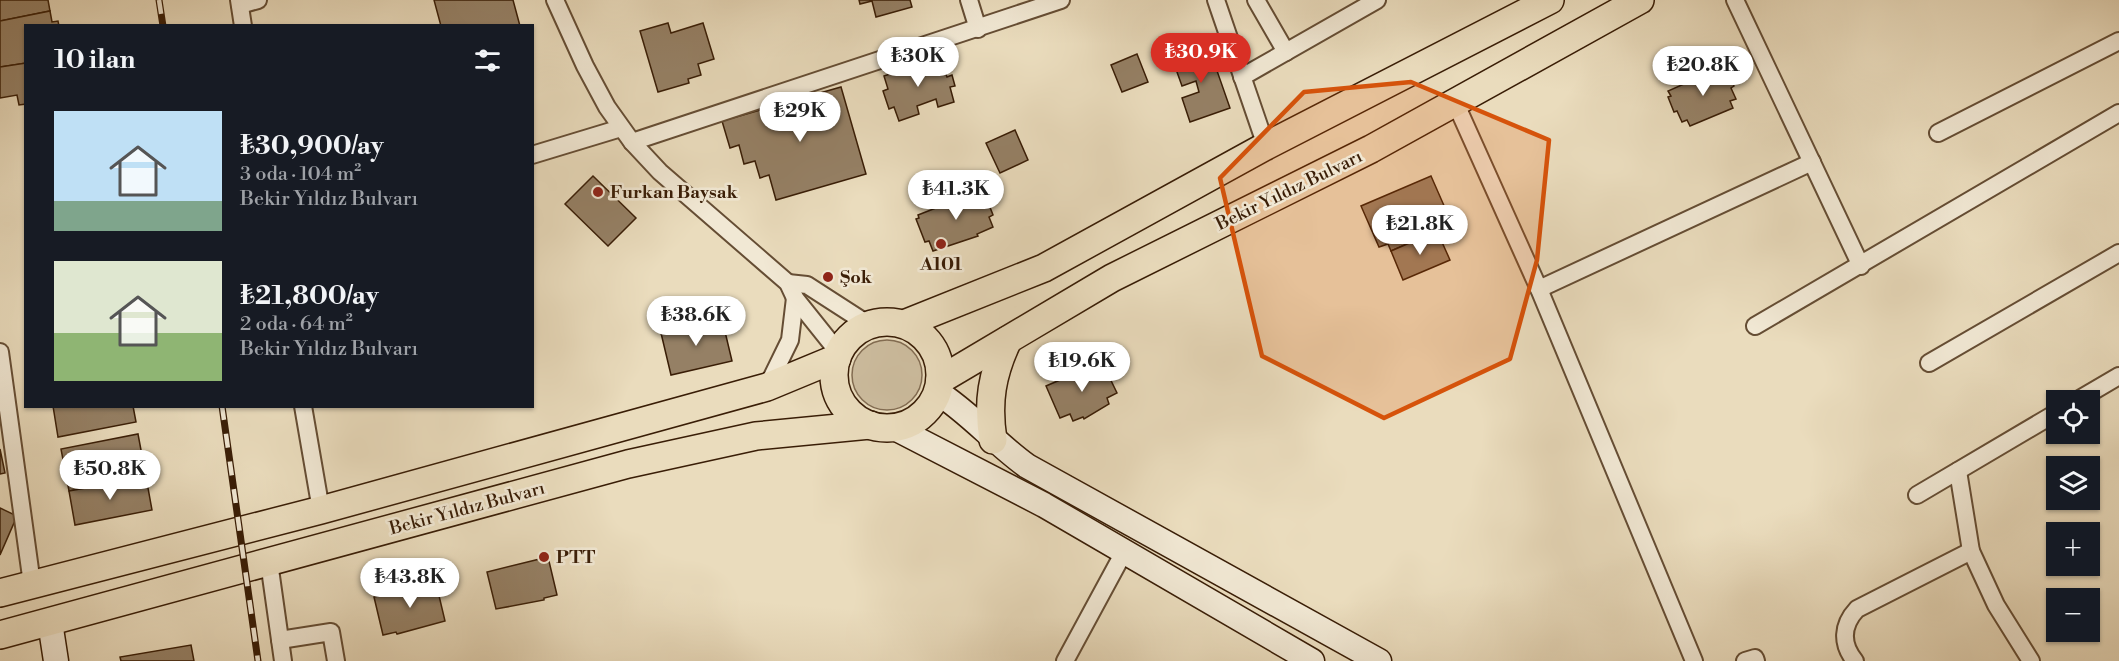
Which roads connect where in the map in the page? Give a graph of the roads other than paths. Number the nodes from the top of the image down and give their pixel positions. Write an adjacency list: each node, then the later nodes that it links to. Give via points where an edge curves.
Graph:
1 (258, 0): 11 (street)
2 (555, 0): 20 (street, via 585,66)
3 (969, 0): 13 (street)
4 (1061, 0): 13 (street)
5 (1216, 0): 16 (street)
6 (1256, 0): 15 (street)
7 (1377, 0): 15 (street)
8 (1550, 0): 21 (main road)
9 (1640, 0): 17 (main road, Bekir Yıldız Bulvarı)
10 (1735, 0): 23 (street)
11 (240, 2): 12 (street)
12 (243, 24)
13 (978, 29): 20 (street)
14 (2119, 41): 19 (street)
15 (1286, 52): 16 (street)
16 (1242, 77): 21 (street)
17 (1455, 102): 26 (street); 31 (main road, Bekir Yıldız Bulvarı, via 1371,149 1112,278)
18 (2119, 113): 25 (street)
19 (1938, 133)
20 (627, 135): 22 (street); 27 (street, via 660,172)
21 (1266, 146): 28 (main road, via 1044,268)
22 (534, 155)
23 (1812, 162): 25 (street); 26 (street)
24 (2119, 253): 34 (street)
25 (1861, 266): 30 (street)
26 (1539, 289): 60 (street)
27 (791, 291): 29 (street, via 807,285); 33 (street); 37 (street, via 790,340)
28 (904, 324): 29 (main road); 36 (main road, via 932,346 937,357)
29 (869, 325): 33 (main road, via 849,338)
30 (1755, 327)
31 (1008, 340): 36 (main road, Bekir Yıldız Bulvarı); 42 (main road, via 991,387)
32 (0, 352): 49 (street)
33 (838, 355): 37 (main road, Bekir Yıldız Bulvarı); 41 (main road, via 834,381 849,413)
34 (1929, 363)
35 (2119, 376): 38 (street)
36 (938, 386): 41 (main road, via 932,403 915,420); 42 (street)
37 (767, 387): 45 (main road, Bekir Yıldız Bulvarı)
38 (2095, 390)
39 (303, 408): 45 (street)
40 (2046, 419): 43 (street)
41 (881, 426): 47 (street, via 1002,482); 48 (main road, Bekir Yıldız Bulvarı, via 756,436 640,462)
42 (993, 440): 59 (street, via 1071,492)
43 (1959, 471): 44 (street); 46 (street)
44 (1917, 495)
45 (321, 510): 49 (main road, Bekir Yıldız Bulvarı)
46 (1971, 551): 63 (street, via 1857,609 1847,623 1844,639); 64 (street, via 1991,597)
47 (1124, 552): 57 (street); 58 (street)
48 (269, 562): 51 (main road, Bekir Yıldız Bulvarı); 53 (street)
49 (32, 584): 50 (main road, Bekir Yıldız Bulvarı)
50 (0, 593)
51 (50, 622): 52 (main road, Bekir Yıldız Bulvarı); 54 (street)
52 (0, 635)
53 (280, 640): 55 (street); 56 (street, via 331,632)
54 (56, 661)
55 (283, 661)
56 (336, 661)
57 (1065, 661)
58 (1312, 661)
59 (1379, 661)
60 (1694, 661)
61 (1745, 661): 62 (street)
62 (1756, 661)
63 (1855, 661)
64 (2031, 661)

